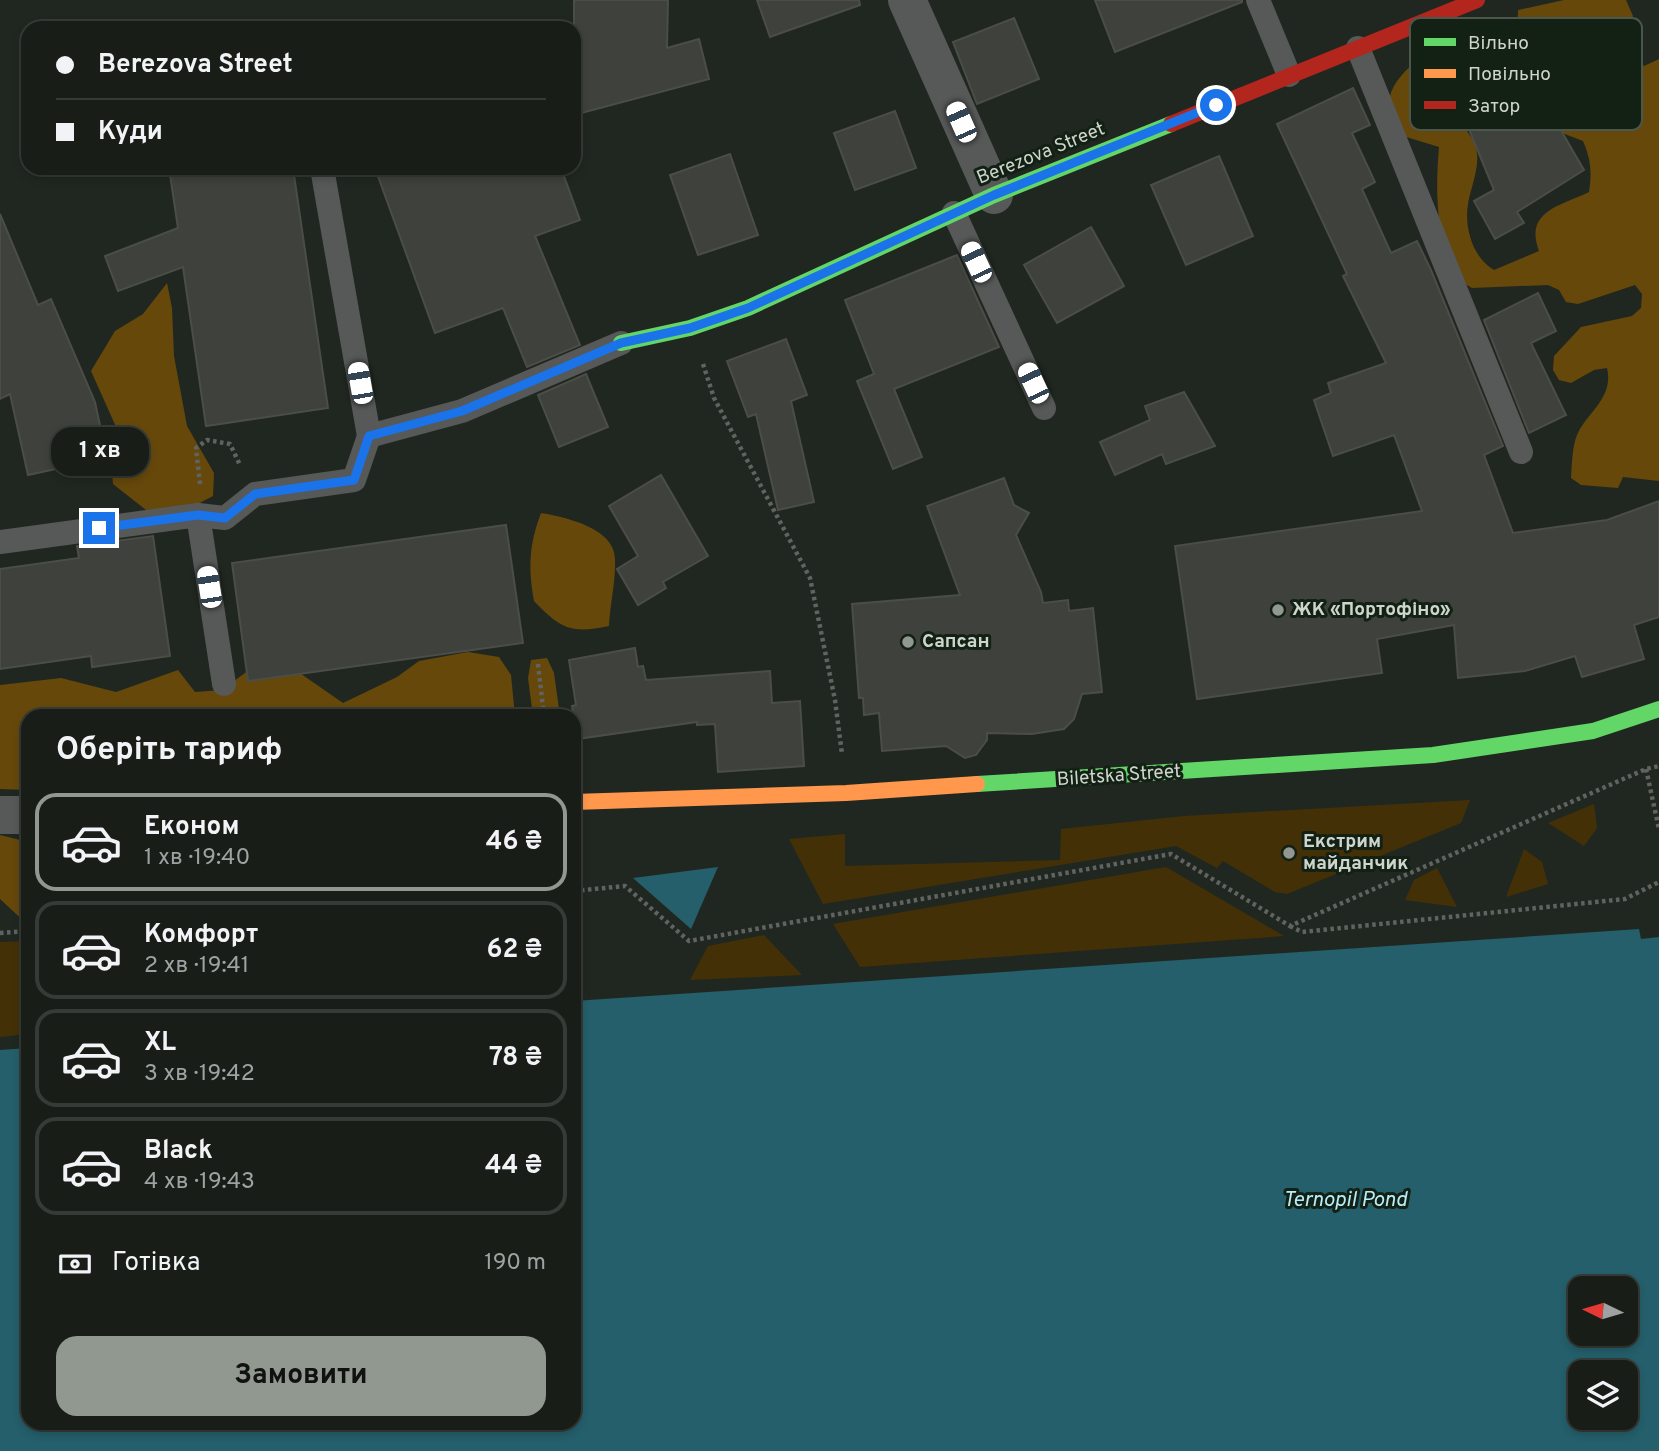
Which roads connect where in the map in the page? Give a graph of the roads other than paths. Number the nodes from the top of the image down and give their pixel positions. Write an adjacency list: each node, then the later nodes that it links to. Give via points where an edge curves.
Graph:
1 (907, 0): 9 (street)
2 (1258, 0): 7 (lane)
3 (1477, 0): 4 (street, Berezova Street)
4 (1432, 18)
5 (1410, 27): 6 (street, Berezova Street)
6 (1358, 48): 7 (street, Berezova Street); 14 (lane)
7 (1289, 75): 9 (street, Berezova Street)
8 (322, 175): 13 (lane)
9 (994, 195): 10 (street, Berezova Street)
10 (954, 213): 11 (street, Berezova Street, via 748,308 690,328); 12 (lane)
11 (621, 343): 13 (lane, via 462,411)
12 (1044, 408)
13 (369, 436): 15 (lane, via 354,480 255,494 225,518)
14 (1521, 452)
15 (198, 515): 16 (lane); 17 (lane)
16 (0, 542)
17 (224, 684)
18 (1659, 709): 19 (street, Biletska Street, via 1593,731 1433,755 846,793)
19 (581, 802)
20 (0, 815): 21 (street)
21 (21, 815)

